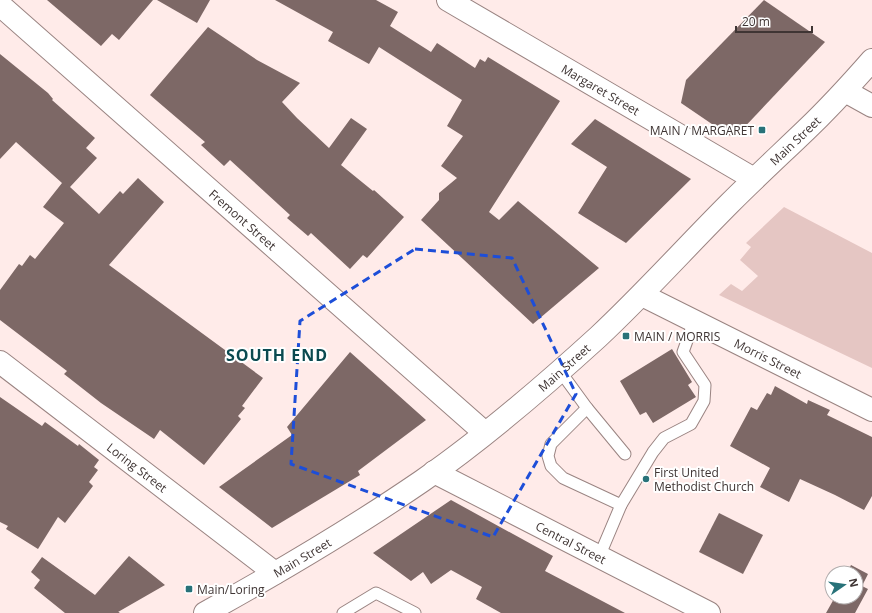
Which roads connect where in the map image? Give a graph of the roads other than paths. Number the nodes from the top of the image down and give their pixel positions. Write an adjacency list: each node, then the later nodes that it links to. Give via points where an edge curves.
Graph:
1 (448, 0): 6 (main road, Margaret Street)
2 (0, 5): 13 (main road, Fremont Street)
3 (872, 60): 4 (main road, Main Street)
4 (844, 91): 5 (main road); 6 (main road, Main Street)
5 (872, 106)
6 (754, 179): 7 (main road, Main Street)
7 (642, 295): 8 (main road, Morris Street); 10 (main road, Main Street)
8 (694, 320): 12 (main road, Morris Street); 16 (lane, via 683,352 705,385 704,401 691,424 664,438)
9 (0, 362): 18 (main road, Loring Street)
10 (560, 371): 11 (lane); 13 (main road, Main Street)
11 (586, 408): 14 (lane); 16 (lane, via 551,444 548,456 551,466 563,478)
12 (872, 410)
13 (486, 433): 15 (main road, Main Street)
14 (625, 454)
15 (434, 472): 17 (main road, Central Street); 18 (main road, Main Street)
16 (622, 505): 17 (lane)
17 (599, 556): 22 (main road, Central Street)
18 (275, 573): 19 (main road, Main Street)
19 (205, 613)
20 (343, 613): 21 (lane, via 376,593)
21 (415, 613)
22 (709, 613)

